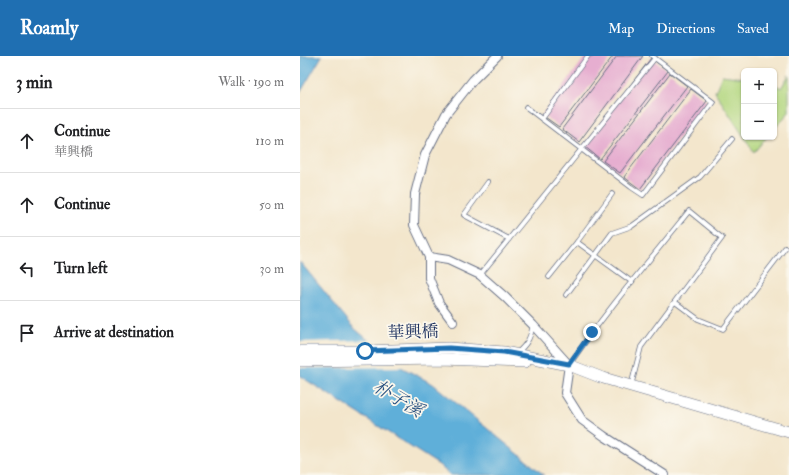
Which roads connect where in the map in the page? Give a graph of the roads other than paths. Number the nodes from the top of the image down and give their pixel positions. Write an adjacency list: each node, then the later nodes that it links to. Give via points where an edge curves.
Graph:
1 (497, 56): 14 (street, via 473,80 446,114 425,155 415,194 414,225)
2 (588, 56): 5 (lane)
3 (654, 57): 7 (lane); 7 (lane, via 713,102 643,195)
4 (526, 107): 5 (lane)
5 (542, 119): 7 (lane)
6 (732, 139): 13 (lane, via 700,177 632,226 612,233)
7 (581, 149): 10 (lane)
8 (488, 182): 10 (lane, via 464,215)
9 (612, 194): 11 (lane)
10 (510, 239): 15 (lane)
11 (577, 242): 13 (lane); 16 (lane)
12 (785, 248): 19 (lane, via 723,329 698,319)
13 (596, 256): 17 (lane); 18 (lane)
14 (429, 257): 15 (street, via 448,260); 20 (street, via 429,278 439,303)
15 (480, 275): 21 (street)
16 (549, 277)
17 (632, 282): 19 (lane, via 689,211 722,238); 26 (lane)
18 (566, 295)
19 (675, 302): 27 (lane, via 641,347)
20 (453, 322)
21 (534, 325): 23 (lane, via 525,346); 26 (street)
22 (300, 352): 24 (street, 華興橋, via 449,348)
23 (515, 355): 24 (street); 26 (street)
24 (504, 357): 25 (street, 華興橋); 26 (street)
25 (300, 361)
26 (569, 364): 27 (street); 29 (street, via 566,393 582,420)
27 (631, 386): 28 (street)
28 (789, 432)
29 (665, 475)

